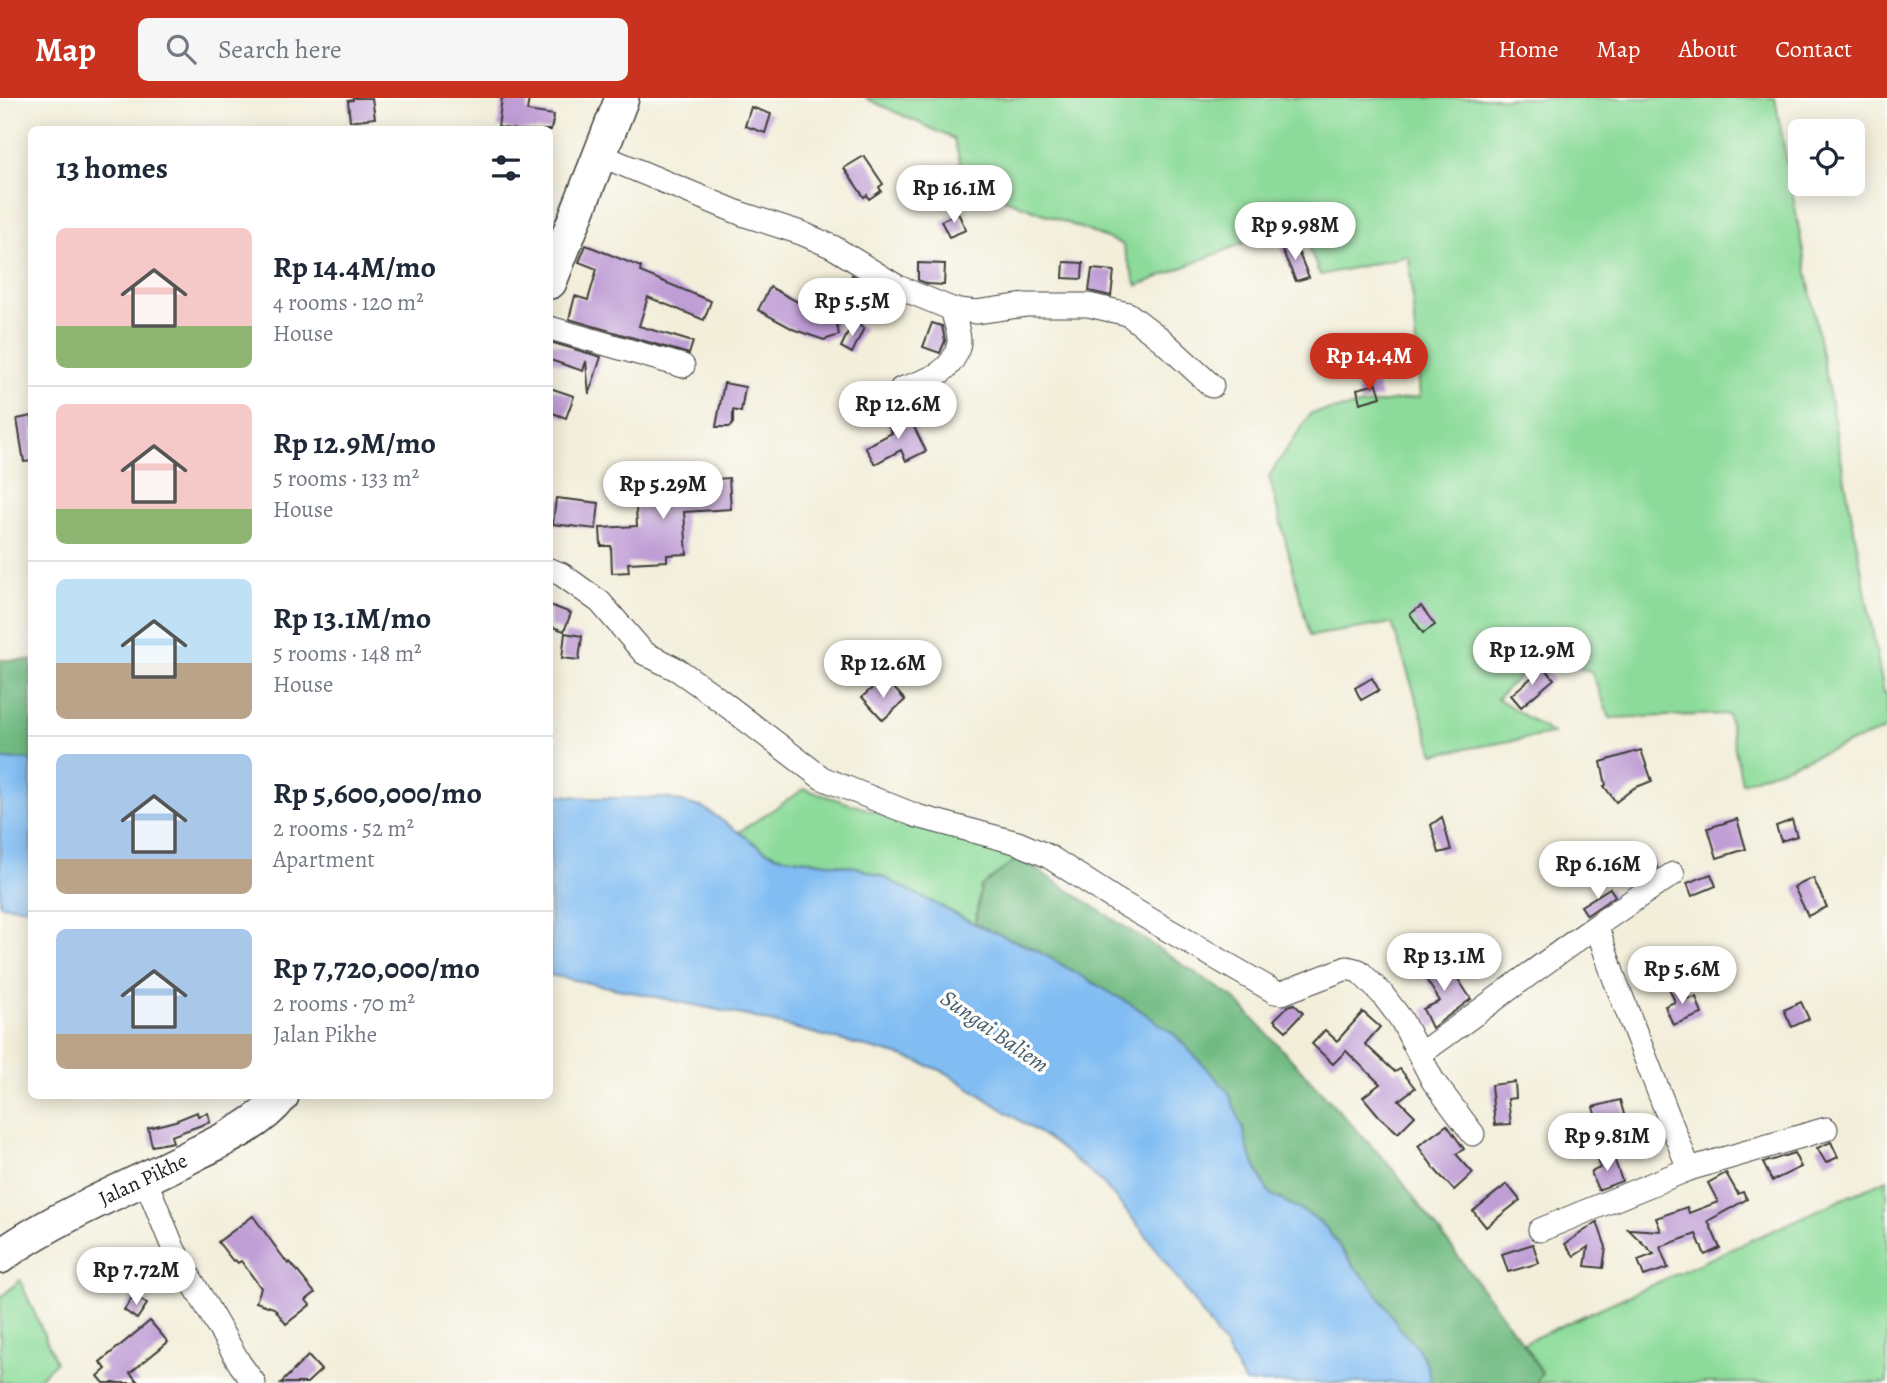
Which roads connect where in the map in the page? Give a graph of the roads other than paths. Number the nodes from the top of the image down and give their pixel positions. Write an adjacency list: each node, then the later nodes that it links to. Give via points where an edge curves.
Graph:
1 (622, 98): 2 (highway)
2 (600, 155): 3 (highway); 4 (street, via 833,247 898,287)
3 (553, 274)
4 (952, 309): 7 (street, via 976,312 1026,305 1088,306 1128,314); 8 (street, via 960,341 949,367)
5 (553, 329): 6 (street)
6 (683, 366)
7 (1212, 386)
8 (901, 389)
9 (553, 571): 12 (street, via 600,602 644,653 708,691 822,778 917,816 1018,843 1048,856 1275,992 1347,968 1359,971 1401,1019)
10 (1672, 874): 11 (street)
11 (1597, 927): 12 (street); 16 (street)
12 (1420, 1054): 15 (street, via 1433,1081)
13 (279, 1099): 17 (highway, Jalan Pikhe, via 221,1141)
14 (1826, 1129): 16 (street)
15 (1473, 1134)
16 (1689, 1169): 18 (street)
17 (145, 1180): 19 (highway, Jalan Pikhe, via 99,1199); 20 (street, via 174,1250)
18 (1540, 1230)
19 (0, 1257)
20 (254, 1383)

